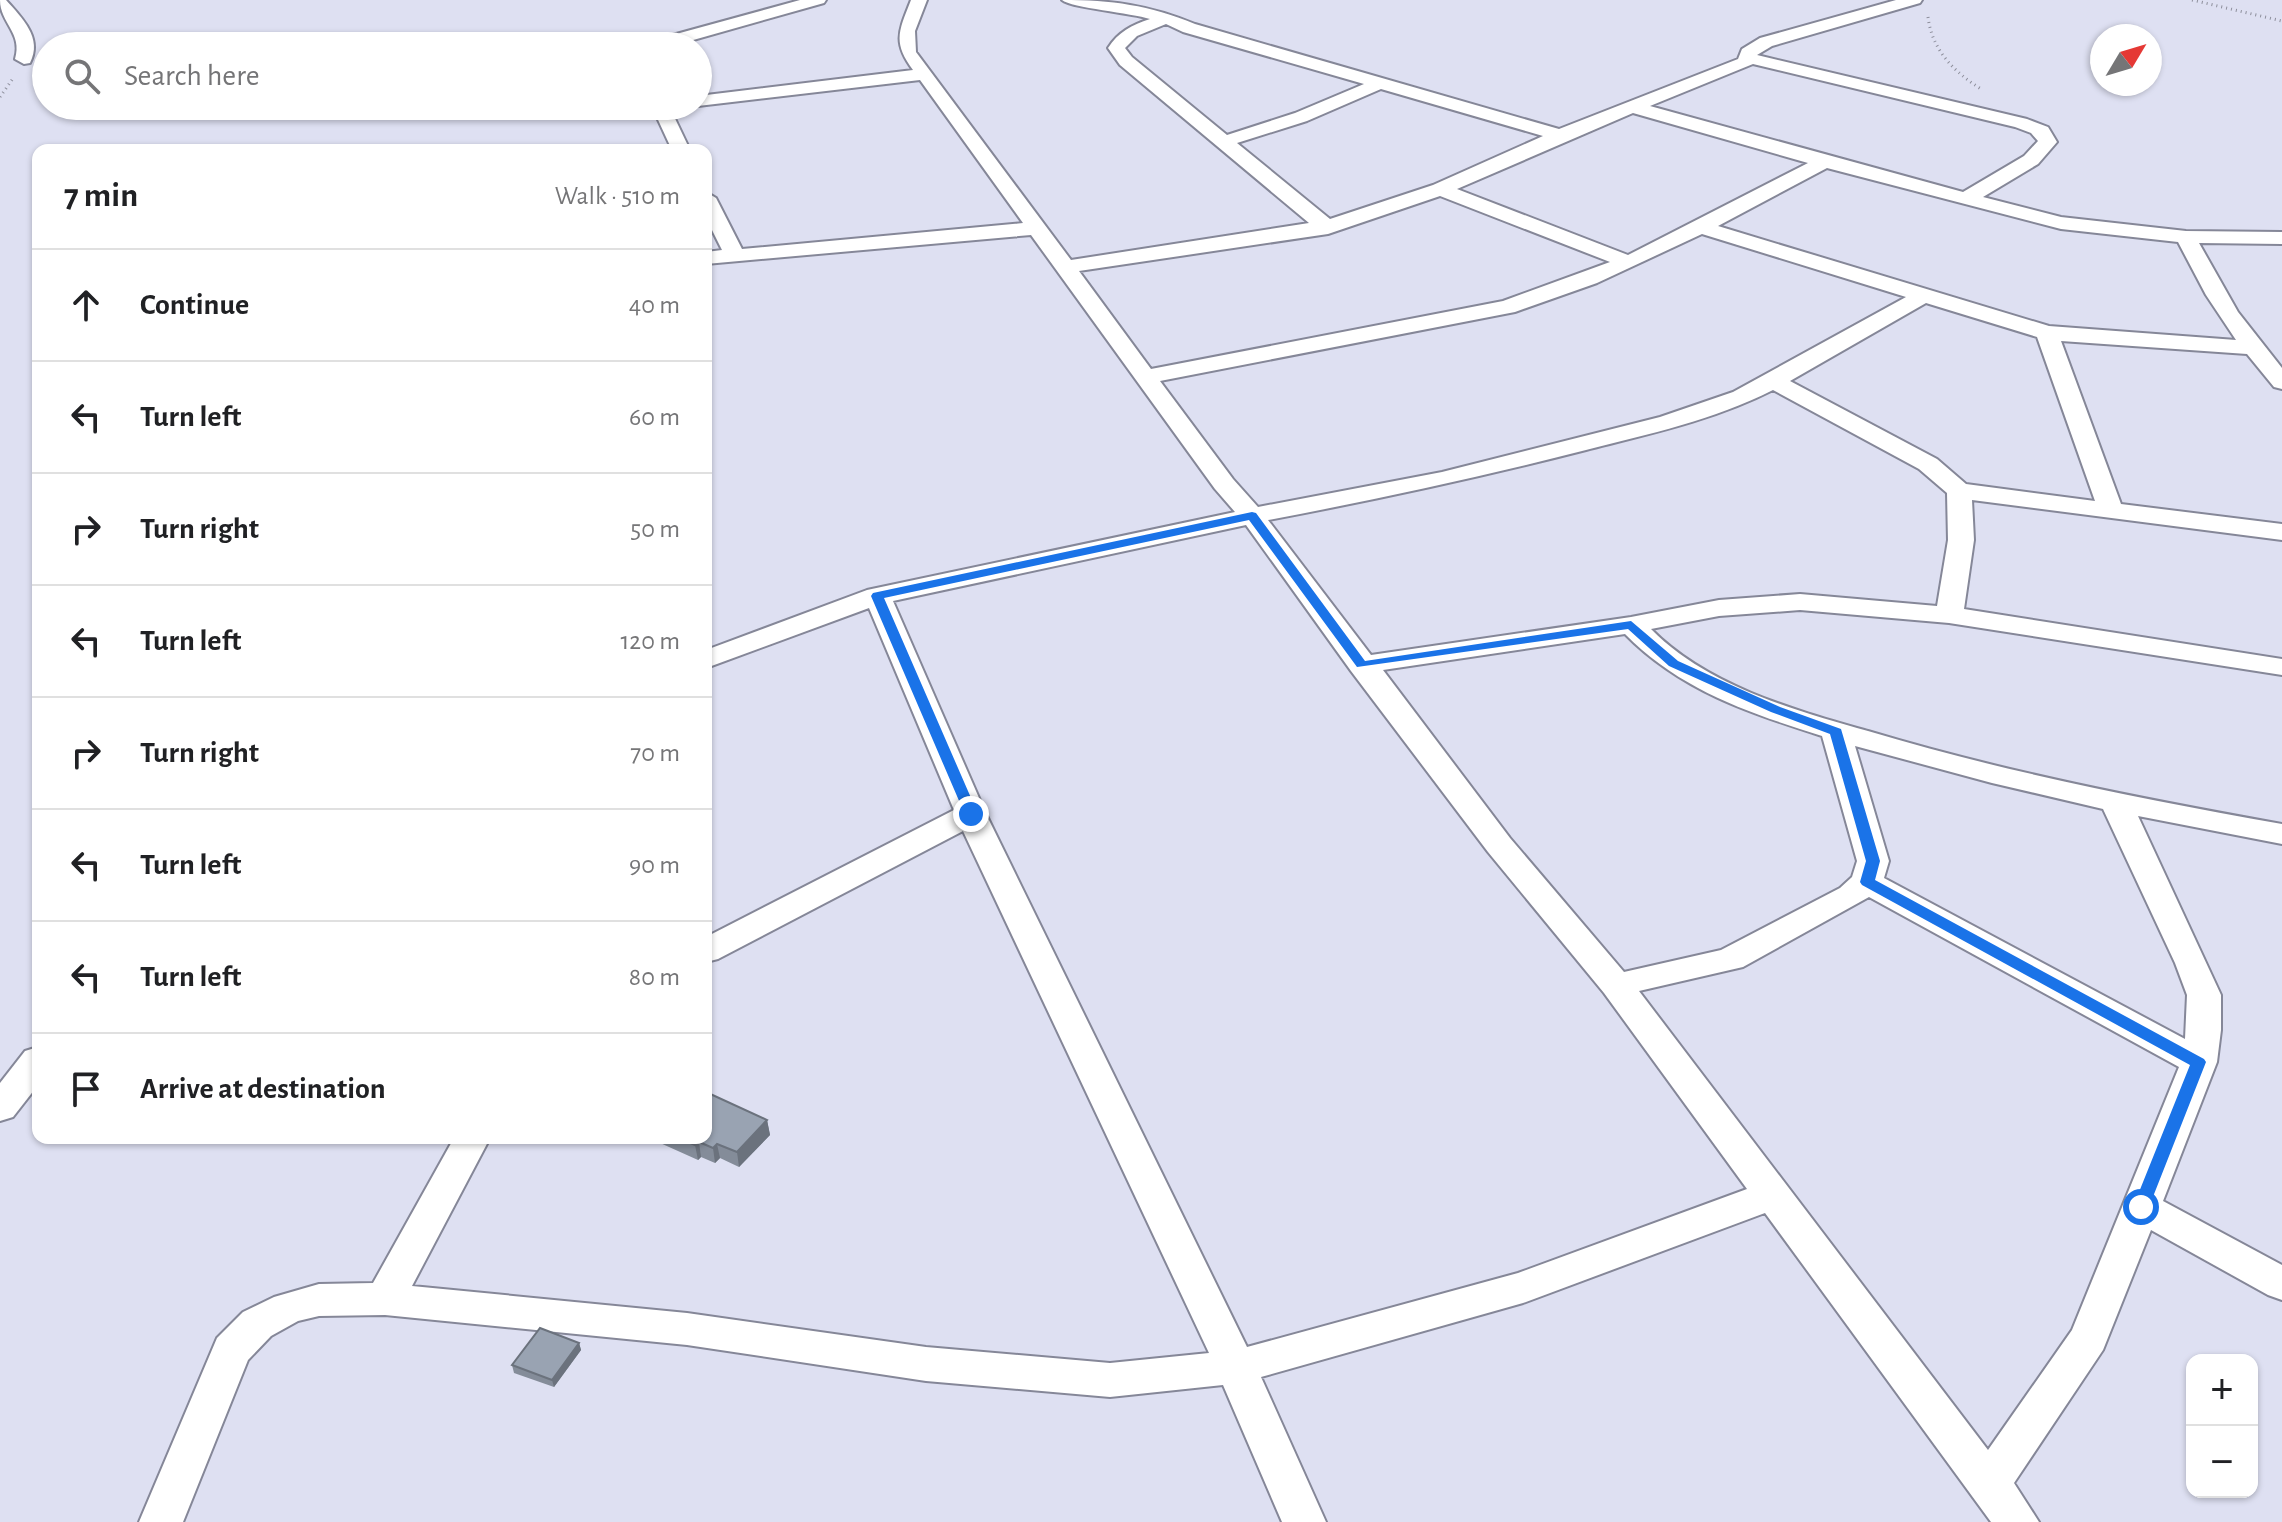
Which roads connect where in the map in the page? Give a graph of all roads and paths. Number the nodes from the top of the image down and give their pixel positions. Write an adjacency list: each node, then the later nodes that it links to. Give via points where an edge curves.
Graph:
1 (13, 0): 7 (street)
2 (818, 0): 11 (street)
3 (919, 0): 14 (street, via 907,31 908,52)
4 (1070, 0): 9 (street, via 1130,6)
5 (1914, 0): 12 (street, via 1766,42 1754,47)
6 (2192, 0): 10 (path)
7 (0, 2): 13 (street, via 26,36)
8 (1928, 14): 19 (path, via 1931,39 1946,59)
9 (1167, 18): 15 (street); 21 (street, via 1130,34 1116,48)
10 (2282, 21)
11 (703, 32)
12 (1749, 58): 17 (street); 19 (street)
13 (24, 59)
14 (925, 74): 16 (street); 28 (street)
15 (1378, 84): 20 (street); 21 (street, via 1305,117)
16 (712, 99)
17 (1633, 107): 20 (street); 23 (street)
18 (667, 120): 22 (street)
19 (2021, 123): 25 (street, via 2040,130 2048,142 2031,160)
20 (1560, 135): 24 (street)
21 (1221, 142): 29 (street)
22 (678, 144)
23 (1825, 162): 25 (street); 27 (street)
24 (1440, 189): 29 (street); 34 (street)
25 (1965, 199): 30 (street, via 2061,223)
26 (712, 210): 32 (street)
27 (1700, 227): 34 (street); 36 (street)
28 (1037, 228): 32 (street); 35 (street)
29 (1328, 228): 35 (street)
30 (2186, 237): 31 (street); 38 (street)
31 (2282, 238)
32 (736, 257): 33 (street)
33 (712, 258)
34 (1628, 262): 39 (street, via 1507,307)
35 (1064, 267): 39 (street)
36 (1925, 295): 37 (street); 40 (street)
37 (2047, 333): 38 (street); 43 (street)
38 (2252, 348): 41 (street)
39 (1145, 377): 44 (street)
40 (1773, 381): 42 (street, via 1928,464); 44 (street, via 1668,422 1442,479)
41 (2282, 382)
42 (1959, 491): 43 (street); 47 (street, via 1961,540)
43 (2110, 508): 45 (street)
44 (1252, 516): 46 (street); 50 (street)
45 (2282, 532)
46 (877, 596): 49 (street); 54 (street)
47 (1949, 615): 48 (street, via 1800,602 1719,608); 51 (street)
48 (1631, 625): 50 (street); 52 (street, via 1673,664)
49 (712, 658)
50 (1361, 665): 58 (street, via 1499,845)
51 (2282, 667)
52 (1836, 732): 53 (street, via 1997,777); 56 (street, via 1873,861)
53 (2116, 803): 55 (street); 59 (street, via 2204,995)
54 (971, 814): 57 (street); 67 (street)
55 (2282, 834)
56 (1867, 882): 58 (street, via 1731,959); 59 (street)
57 (712, 948)
58 (1616, 985): 63 (street)
59 (2199, 1062): 64 (street)
60 (32, 1068): 61 (street)
61 (0, 1108)
62 (469, 1144): 66 (street)
63 (1773, 1195): 67 (street, via 1523,1287); 68 (street)
64 (2141, 1207): 65 (street); 68 (street, via 2089,1338)
65 (2282, 1284)
66 (385, 1299): 67 (street, via 687,1329 926,1364 1110,1380); 69 (street, via 319,1300 257,1324 231,1350)
67 (1236, 1367): 70 (street)
68 (1989, 1484): 71 (street)
69 (161, 1522)
70 (1304, 1522)
71 (2017, 1522)

